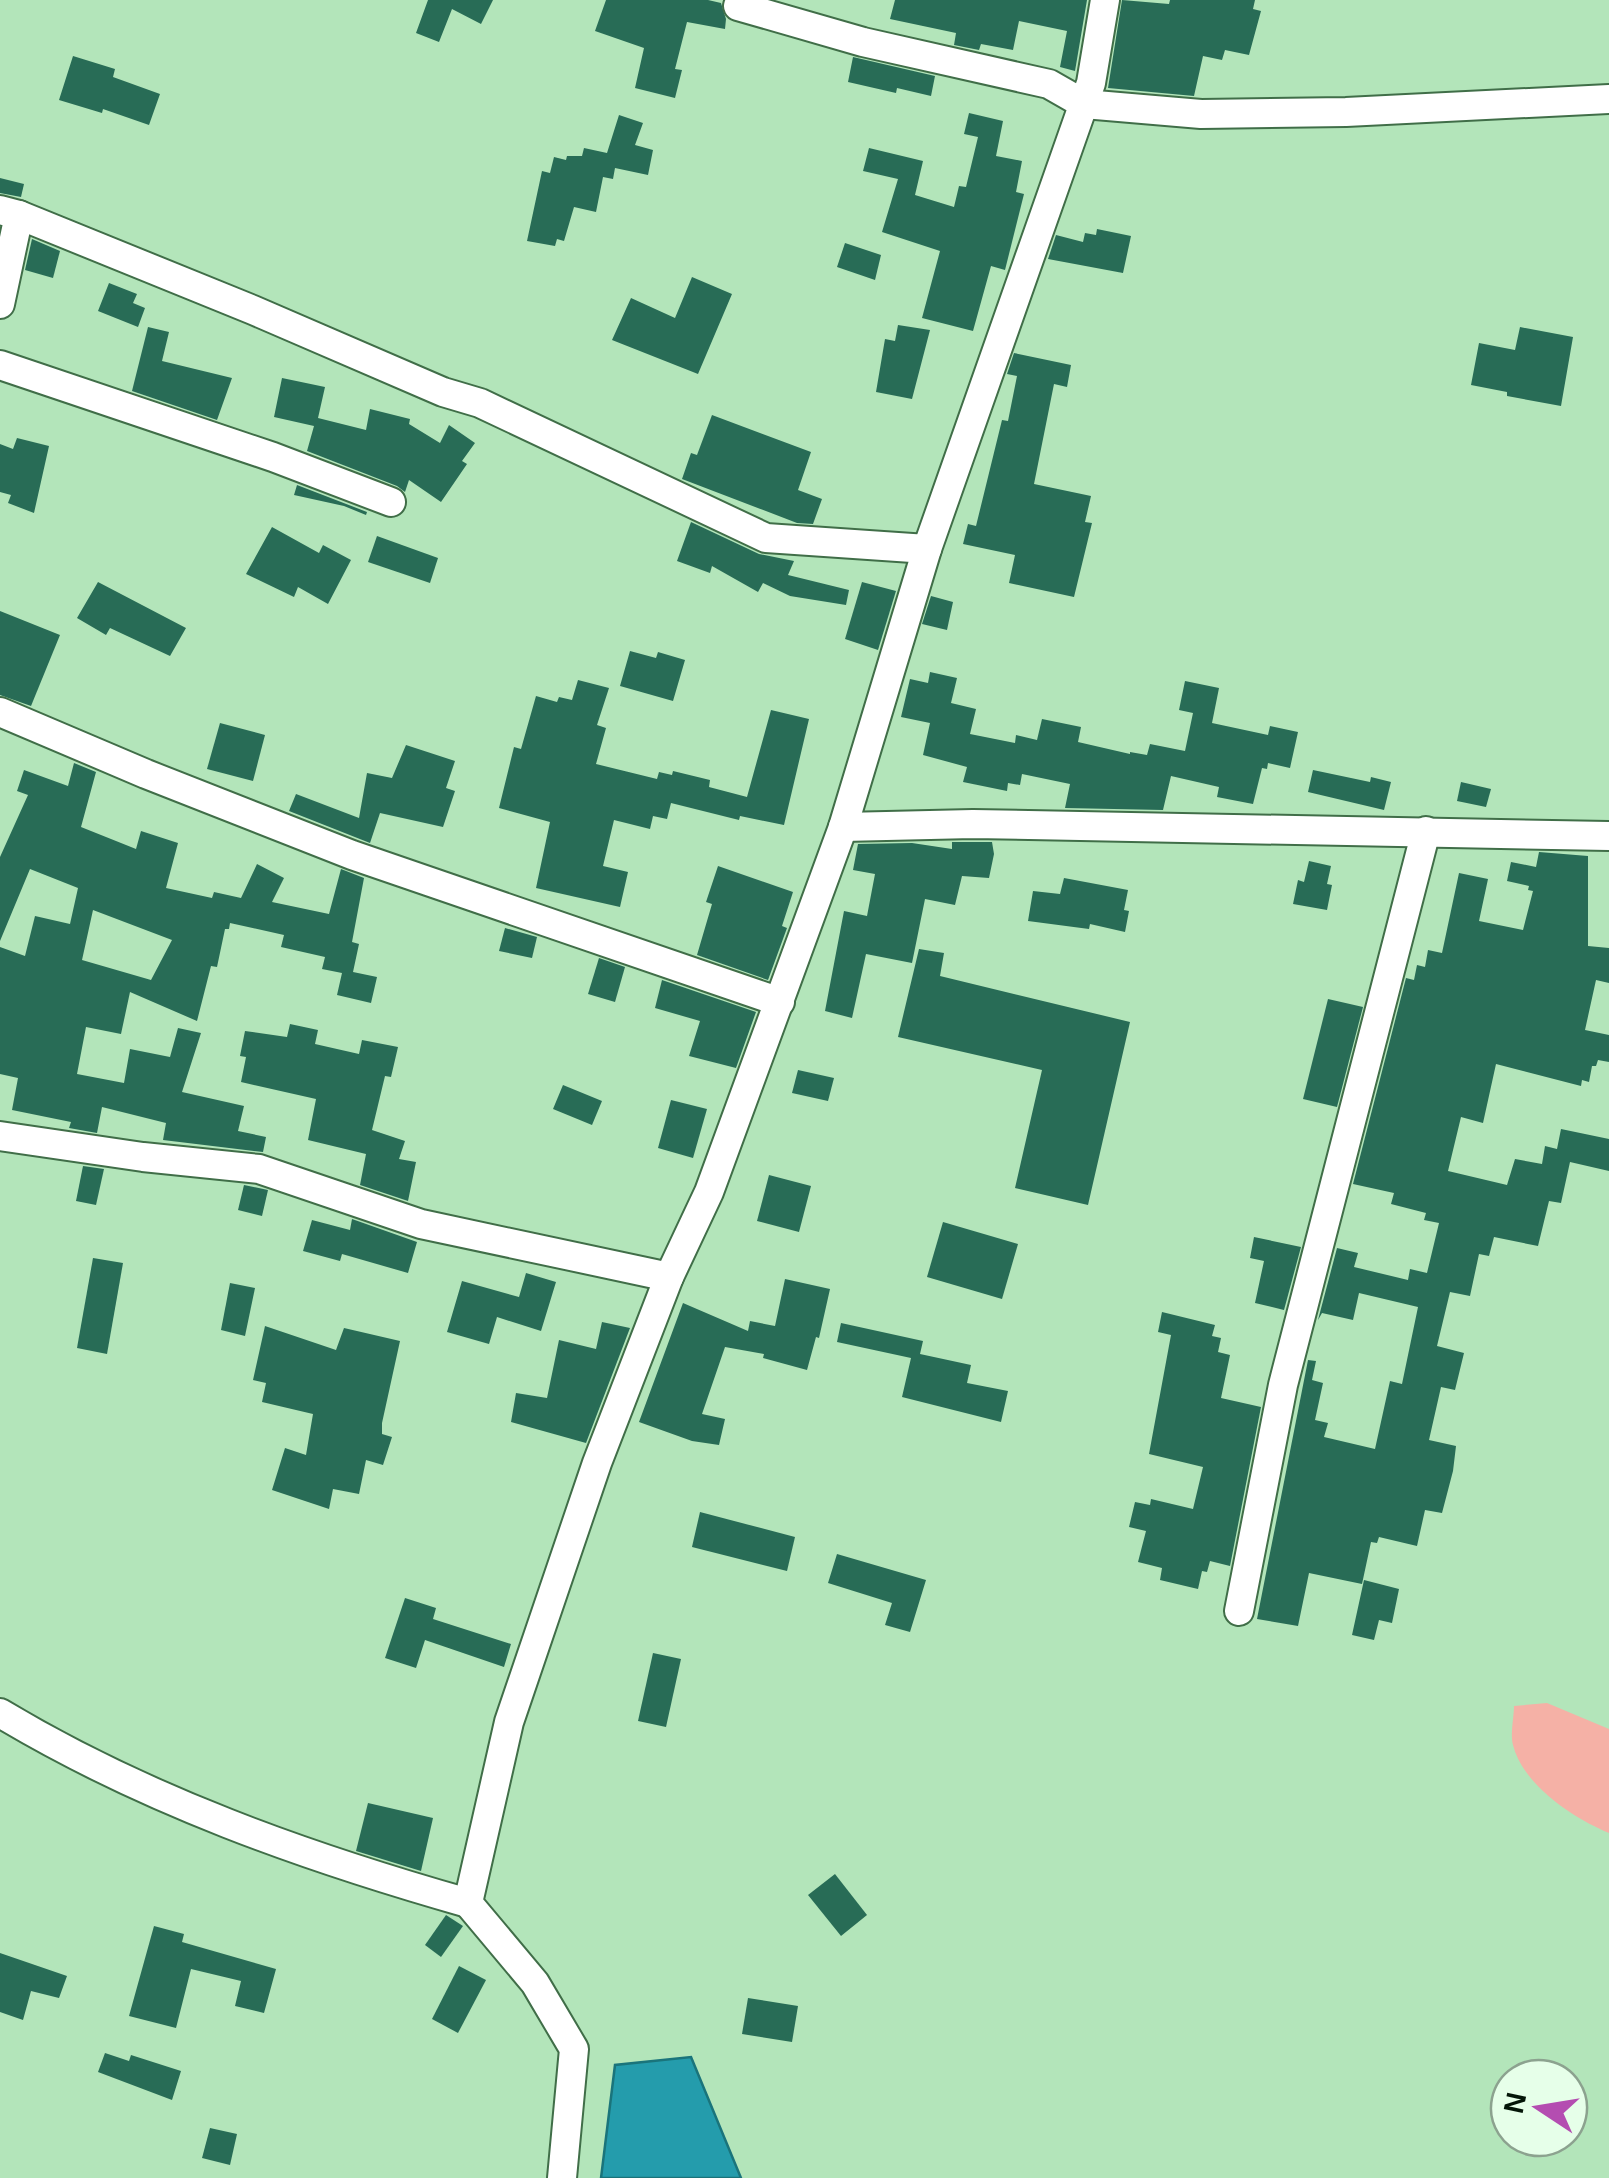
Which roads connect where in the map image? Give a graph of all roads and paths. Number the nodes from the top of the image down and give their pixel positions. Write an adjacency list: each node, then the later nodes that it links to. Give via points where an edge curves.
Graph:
1 (1105, 0): 4 (street)
2 (738, 6): 4 (street, via 1049,84)
3 (1609, 99): 4 (street, via 1200,114)
4 (1084, 104): 9 (street)
5 (9, 212): 6 (street); 9 (street, via 480,403 766,538)
6 (0, 304)
7 (0, 366): 8 (street)
8 (391, 502)
9 (927, 549): 11 (street)
10 (0, 712): 14 (street, via 352,855)
11 (843, 827): 12 (street); 14 (street)
12 (1426, 831): 13 (street); 17 (street, via 1283,1385)
13 (1609, 836)
14 (780, 1002): 16 (street, via 709,1192)
15 (0, 1136): 16 (street, via 259,1169 421,1224)
16 (669, 1277): 19 (street, via 509,1722)
17 (1239, 1611)
18 (0, 1713): 19 (street, via 53,1745 203,1812 345,1868)
19 (468, 1903): 20 (street, via 534,1983 574,2050)
20 (562, 2178)

